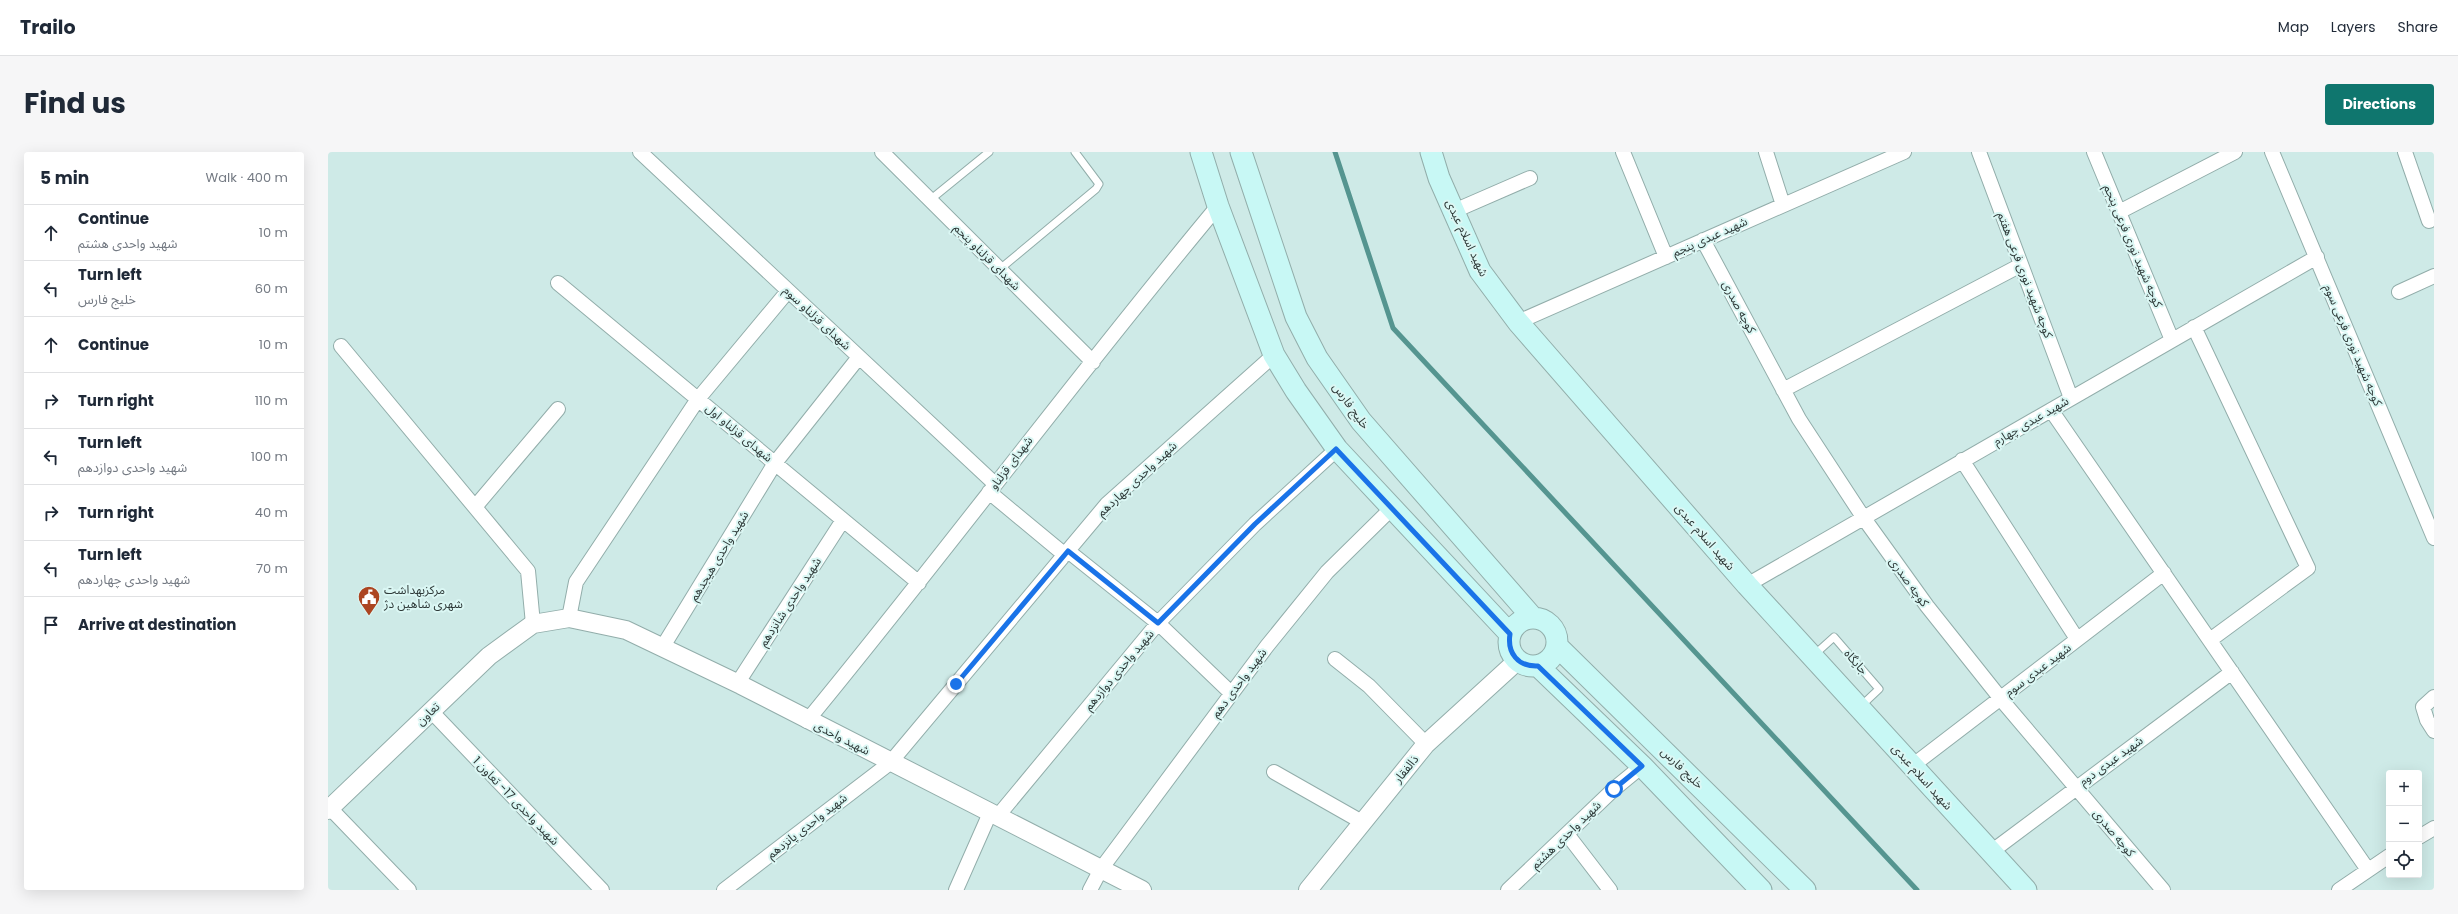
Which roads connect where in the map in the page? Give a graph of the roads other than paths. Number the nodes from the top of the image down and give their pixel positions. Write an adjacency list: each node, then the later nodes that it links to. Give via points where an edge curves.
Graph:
1 (640, 152): 30 (street, شهدای قزلناو سوم)
2 (882, 152): 17 (street, شهدای قزلناو پنجم)
3 (990, 152): 17 (lane)
4 (1075, 152): 27 (lane, via 1096,178 1099,184 1096,189)
5 (1201, 152): 19 (main road)
6 (1241, 152): 58 (main road, خلیج فارس, via 1296,317 1317,358 1361,421)
7 (1431, 152): 20 (main road, شهید اسلام عبدی)
8 (1623, 152): 24 (street)
9 (1766, 152): 18 (street)
10 (1904, 152): 18 (street, شهید عبدی پنجم)
11 (1979, 152): 26 (street, کوچه شهید نوری فرعی هفتم)
12 (2094, 152): 21 (street, کوچه شهید نوری فرعی پنجم)
13 (2235, 152): 21 (street)
14 (2272, 152): 25 (street, کوچه شهید نوری فرعی سوم)
15 (2405, 152): 22 (street)
16 (1530, 178): 20 (street)
17 (930, 200): 27 (street, شهدای قزلناو پنجم)
18 (1783, 205): 23 (street, شهید عبدی پنجم)
19 (1218, 206): 36 (main road); 38 (street, شهدای قزلناو)
20 (1454, 211): 32 (main road, شهید اسلام عبدی, via 1480,271)
21 (2119, 212): 34 (street, کوچه شهید نوری فرعی پنجم)
22 (2429, 221)
23 (1703, 240): 24 (street, شهید عبدی پنجم); 39 (street, کوچه صدری)
24 (1666, 257): 32 (street, شهید عبدی پنجم)
25 (2317, 258): 33 (street, شهید عبدی چهارم); 52 (street, کوچه شهید نوری فرعی سوم)
26 (2021, 265): 39 (street); 40 (street, کوچه شهید نوری فرعی هفتم)
27 (1000, 269): 38 (street, شهدای قزلناو پنجم)
28 (2434, 276): 31 (street)
29 (558, 283): 41 (street, شهدای قزلناو اول)
30 (788, 291): 37 (street, شهدای قزلناو سوم); 41 (street)
31 (2399, 292)
32 (1518, 322): 56 (main road, شهید اسلام عبدی)
33 (2194, 327): 34 (street, شهید عبدی چهارم); 63 (street, via 2308,568)
34 (2172, 340): 40 (street, شهید عبدی چهارم)
35 (341, 346): 48 (street)
36 (1274, 355): 44 (main road); 53 (street, شهید واحدی چهاردهم, via 1107,504)
37 (859, 357): 46 (street, شهید واحدی هیجدهم); 47 (street, شهدای قزلناو سوم)
38 (1093, 362): 47 (street, شهدای قزلناو, via 1047,416)
39 (1784, 390): 50 (street, کوچه صدری, via 1799,419)
40 (2071, 398): 43 (street, شهید عبدی چهارم)
41 (698, 399): 46 (street, شهدای قزلناو اول); 57 (street, via 576,582)
42 (558, 410): 48 (street)
43 (2051, 410): 45 (street, شهید عبدی چهارم); 54 (street)
44 (1336, 449): 49 (main road); 59 (street, شهید واحدی دوازدهم, via 1255,524)
45 (1962, 460): 50 (street, شهید عبدی چهارم); 62 (street)
46 (775, 463): 51 (street, شهدای قزلناو اول); 65 (street, شهید واحدی هیجدهم)
47 (992, 488): 53 (street, شهدای قزلناو سوم); 55 (street, شهدای قزلناو)
48 (475, 507): 60 (street, via 528,571)
49 (1392, 508): 61 (main road); 72 (street, شهید واحدی دهم, via 1327,572)
50 (1863, 518): 56 (street, شهید عبدی چهارم); 74 (street, کوچه صدری, via 1926,606)
51 (843, 520): 55 (street, شهدای قزلناو اول); 71 (street, شهید واحدی شانزدهم)
52 (2434, 538)
53 (1066, 553): 59 (street, شهدای قزلناو سوم); 80 (street, شهید واحدی چهاردهم)
54 (2164, 573): 62 (street, شهید عبدی سوم); 63 (street)
55 (919, 583): 77 (street, شهدای قزلناو)
56 (1747, 585): 66 (main road, شهید اسلام عبدی)
57 (569, 618): 60 (street, شهید واحدی); 65 (street, شهید واحدی, via 626,630)
58 (1533, 618): 61 (main road, via 1519,622); 64 (main road, via 1540,618 1552,626 1556,632)
59 (1158, 623): 72 (street, شهدای قزلناو سوم); 86 (street, شهید واحدی دوازدهم)
60 (533, 624): 76 (street, تعاون, via 489,656)
61 (1510, 634): 68 (main road, via 1510,648)
62 (2077, 639): 74 (street, شهید عبدی سوم)
63 (2210, 640): 70 (street)
64 (1558, 647): 69 (main road, via 1551,660); 105 (main road, خلیج فارس)
65 (662, 648): 71 (street, شهید واحدی)
66 (1812, 656): 75 (main road, شهید اسلام عبدی); 75 (lane, جایگاه, via 1834,637 1879,689)
67 (1335, 659): 79 (street, via 1369,686)
68 (1517, 661): 69 (main road, via 1524,665); 79 (street, ذالفقار)
69 (1538, 666): 81 (main road)
70 (2232, 672): 84 (street, شهید عبدی دوم); 94 (street)
71 (737, 684): 77 (street, شهید واحدی)
72 (1232, 693): 93 (street, شهید واحدی دهم)
73 (2434, 697): 78 (street, via 2423,707 2426,720)
74 (2000, 698): 82 (street, شهید عبدی سوم); 84 (street, کوچه صدری)
75 (1859, 707): 82 (main road, شهید اسلام عبدی)
76 (431, 712): 85 (street, تعاون); 96 (street, شهید واحدی 17- تعاون 1)
77 (807, 721): 80 (street, شهید واحدی)
78 (2434, 731)
79 (1426, 744): 87 (street, ذالفقار)
80 (890, 763): 86 (street, شهید واحدی); 97 (street, شهید واحدی پانزدهم)
81 (1642, 766): 89 (street, شهید واحدی هشتم); 104 (main road)
82 (1912, 766): 91 (main road, شهید اسلام عبدی)
83 (1274, 772): 87 (street)
84 (2076, 787): 91 (street, شهید عبدی دوم); 107 (street, کوچه صدری)
85 (329, 809): 95 (street)
86 (993, 815): 93 (street, شهید واحدی); 98 (street, شهید واحدی دوازدهم)
87 (1362, 822): 101 (street, ذالفقار)
88 (2434, 828): 90 (street)
89 (1567, 834): 102 (street, شهید واحدی هشتم); 103 (street)
90 (2422, 835)
91 (1990, 852): 106 (main road, شهید اسلام عبدی)
92 (2386, 858): 94 (street)
93 (1101, 869): 99 (street, شهید واحدی دهم); 100 (street, شهید واحدی)
94 (2368, 870): 108 (street)
95 (409, 890)
96 (602, 890)
97 (724, 890)
98 (956, 890)
99 (1090, 890)
100 (1142, 890)
101 (1308, 890)
102 (1508, 890)
103 (1610, 890)
104 (1761, 890)
105 (1805, 890)
106 (2026, 890)
107 (2163, 890)
108 (2339, 890)

